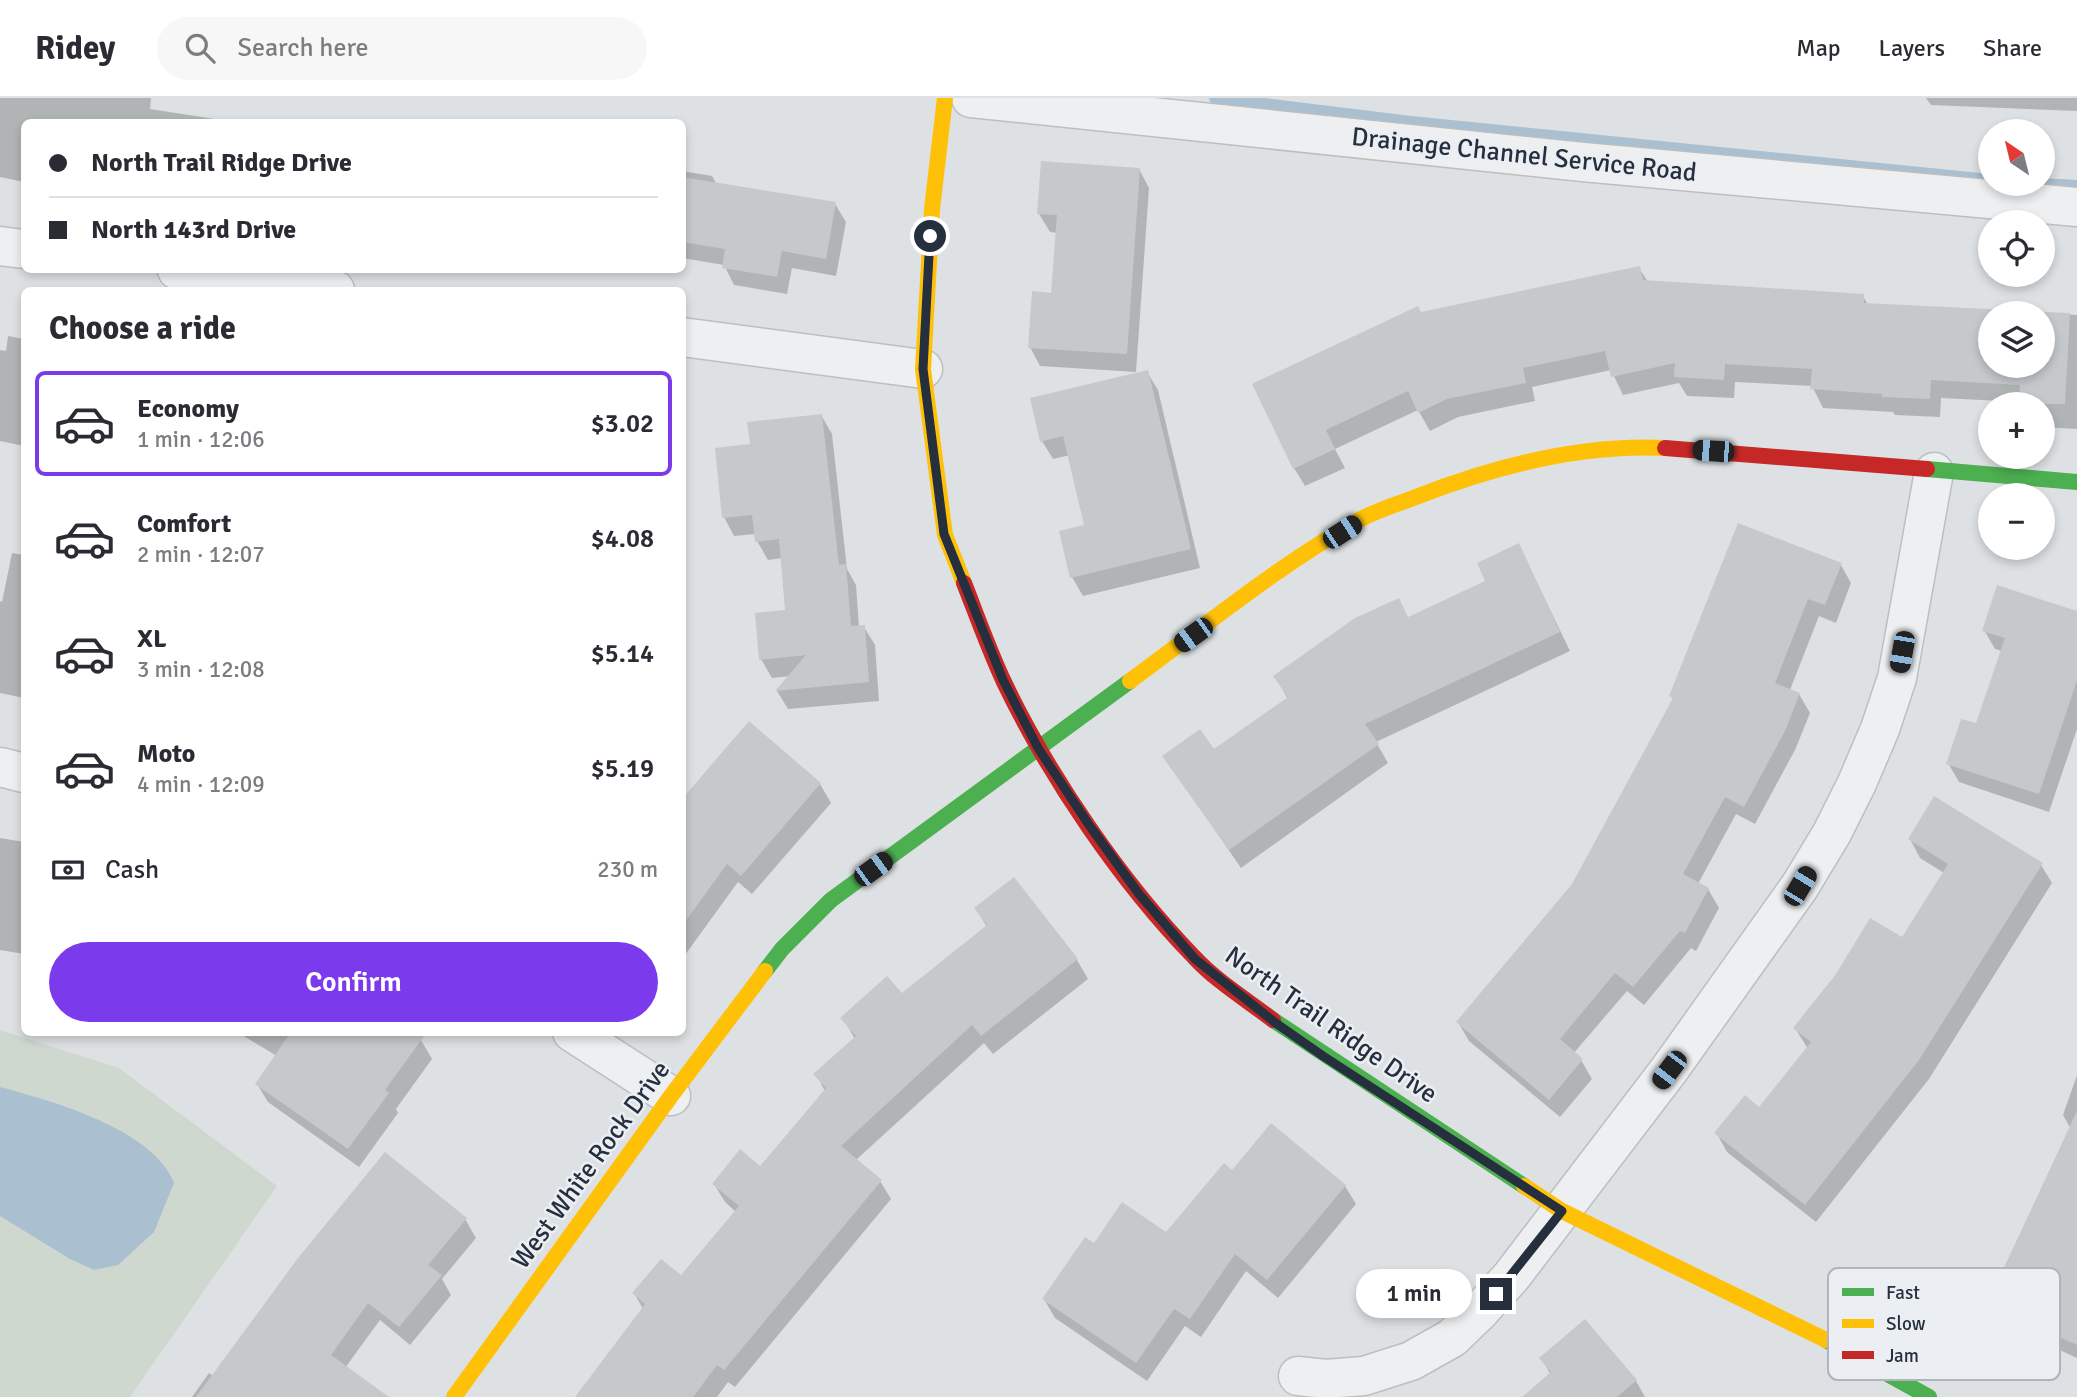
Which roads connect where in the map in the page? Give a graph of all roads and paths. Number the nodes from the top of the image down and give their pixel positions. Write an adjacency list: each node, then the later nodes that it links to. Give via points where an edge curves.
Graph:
1 (945, 98): 9 (street, North Trail Ridge Drive, via 932,209)
2 (971, 98): 3 (street, Drainage Channel Service Road, via 1597,163)
3 (2077, 206)
4 (0, 246): 5 (street)
5 (21, 249)
6 (201, 273): 7 (street)
7 (311, 287)
8 (686, 338): 9 (street)
9 (923, 369): 12 (street, North Trail Ridge Drive, via 944,534 1003,680)
10 (1934, 472): 11 (street, West White Rock Drive); 12 (street, West White Rock Drive, via 1657,448 1536,458 1467,477 1363,518 1279,572); 17 (street, via 1897,678 1880,729 1832,833 1800,886 1669,1070)
11 (2077, 482)
12 (1038, 748): 16 (street, West White Rock Drive, via 831,900 782,949); 17 (street, North Trail Ridge Drive, via 1132,884 1195,959 1323,1056)
13 (0, 767): 14 (street)
14 (21, 772)
15 (578, 1036): 16 (street)
16 (671, 1096): 21 (street, West White Rock Drive)
17 (1562, 1211): 18 (street, North Trail Ridge Drive); 19 (street, via 1511,1277 1452,1338 1411,1361 1364,1376)
18 (1828, 1341)
19 (1298, 1376)
20 (1899, 1380): 22 (street, North Trail Ridge Drive)
21 (454, 1397)
22 (1929, 1397)

